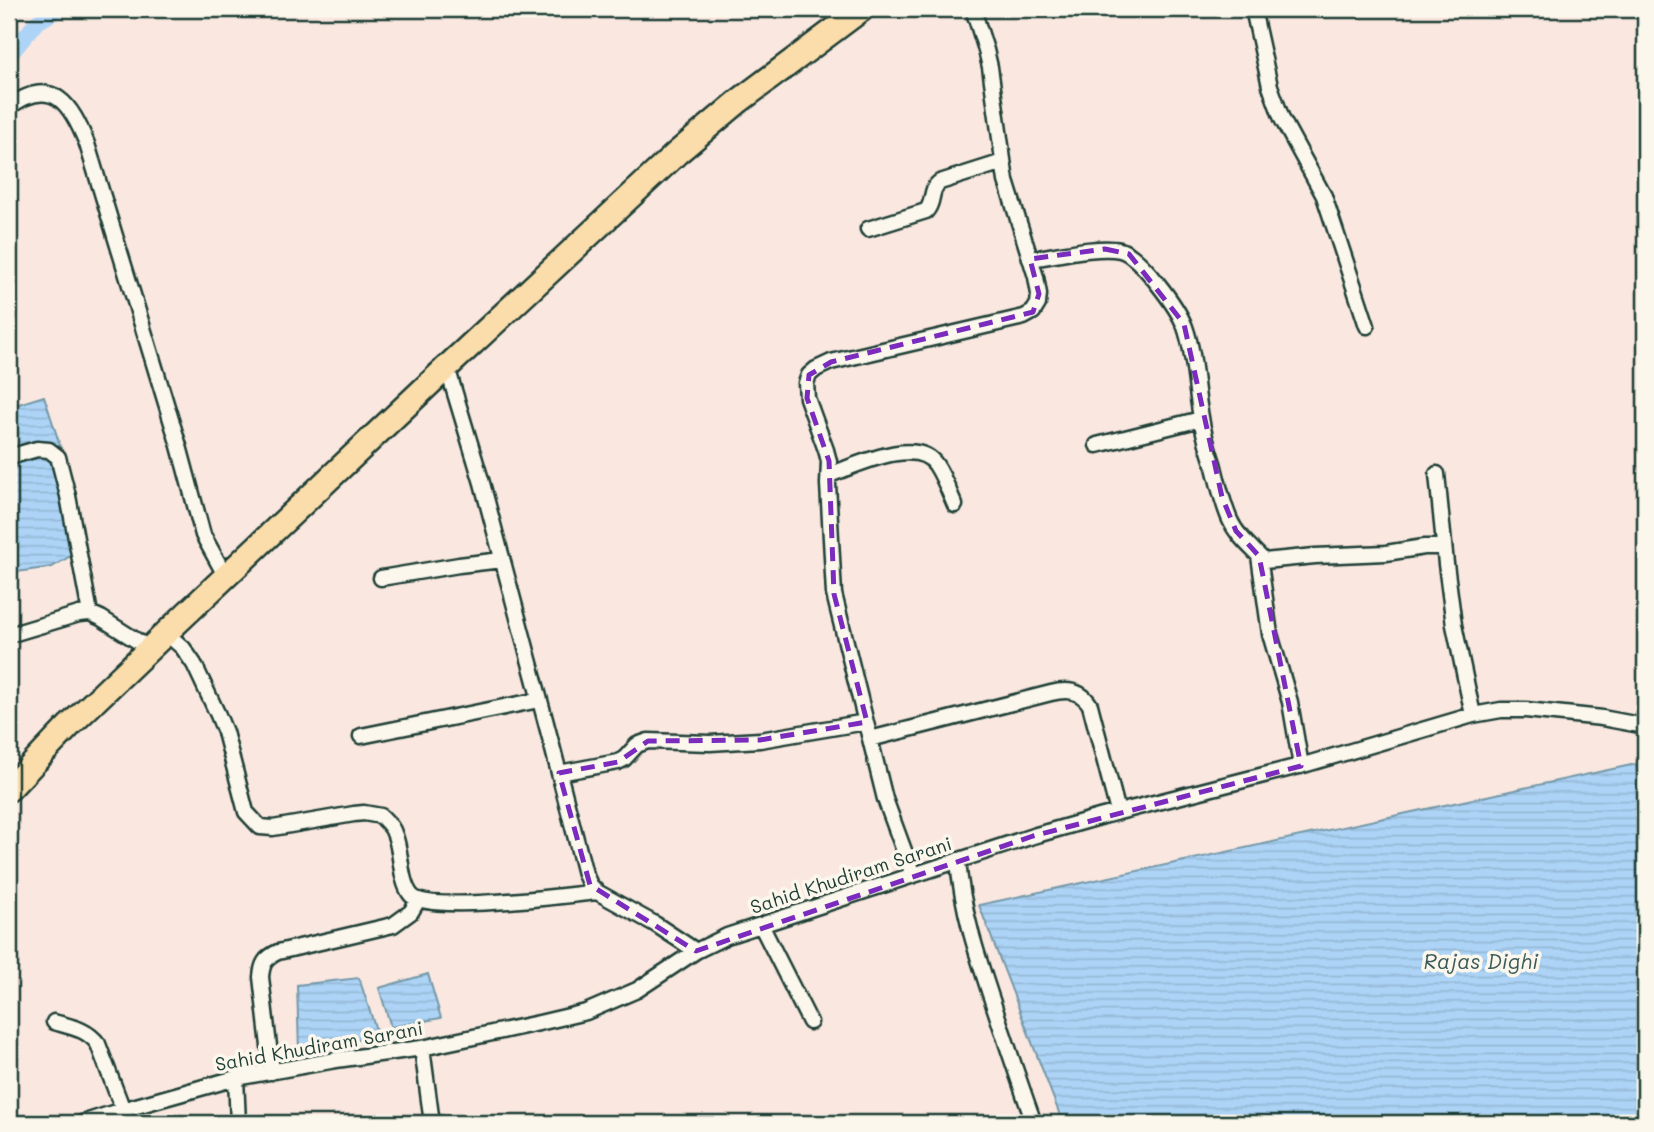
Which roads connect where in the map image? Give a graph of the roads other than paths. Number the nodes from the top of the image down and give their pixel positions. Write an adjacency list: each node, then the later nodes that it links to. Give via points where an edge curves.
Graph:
1 (862, 9): 11 (highway, via 677,153)
2 (974, 9): 5 (street, via 990,67)
3 (1253, 9): 10 (street, via 1270,86 1282,119 1324,196)
4 (9, 107): 21 (street, via 20,99 50,94 63,101 80,127 201,527)
5 (1003, 162): 8 (street, via 940,182 933,188 926,211); 9 (street)
6 (1645, 218): 7 (street)
7 (1645, 224)
8 (868, 229)
9 (1030, 259): 12 (street, via 1105,249 1121,250 1142,265 1184,324); 16 (street, via 1038,304 1024,317 831,362 809,375 807,398 829,461)
10 (1367, 326)
11 (447, 367): 20 (street); 21 (highway)
12 (1201, 419): 13 (street); 19 (street, via 1231,522)
13 (1097, 445)
14 (9, 457): 23 (street, via 37,449 58,457)
15 (1437, 474): 18 (street)
16 (828, 475): 17 (street, via 895,453 926,454 936,464); 29 (street, via 834,594)
17 (955, 505)
18 (1444, 547): 19 (street, via 1264,561); 28 (street)
19 (1259, 556): 33 (street, via 1270,634 1290,702)
20 (502, 560): 22 (street); 27 (street)
21 (226, 577): 24 (highway)
22 (381, 578)
23 (90, 613): 25 (street); 26 (street)
24 (166, 633): 26 (highway); 40 (street, via 194,664 218,715 252,820 260,827 273,828 364,813 381,816 394,832 406,883)
25 (9, 635)
26 (150, 649): 35 (highway)
27 (539, 700): 31 (street); 34 (street)
28 (1473, 715): 30 (street, Sahid Khudiram Sarani, via 1526,710); 33 (street, Sahid Khudiram Sarani)
29 (866, 722): 32 (street); 34 (street, via 760,740 648,741 618,762)
30 (1645, 726)
31 (361, 736)
32 (870, 739): 36 (street, via 1074,691 1090,705); 38 (street, via 885,799)
33 (1301, 766): 36 (street, Sahid Khudiram Sarani)
34 (559, 773): 39 (street, via 585,874)
35 (9, 789)
36 (1118, 812): 37 (street, Sahid Khudiram Sarani)
37 (958, 860): 38 (street, Sahid Khudiram Sarani); 52 (street, via 968,924)
38 (913, 875): 41 (street, Sahid Khudiram Sarani)
39 (597, 892): 40 (street, via 491,902); 42 (street)
40 (418, 900): 46 (street, via 411,912 393,925 267,957 261,977)
41 (761, 925): 42 (street, Sahid Khudiram Sarani); 44 (street)
42 (696, 951): 45 (street, Sahid Khudiram Sarani, via 637,990 586,1012)
43 (54, 1022): 48 (street, via 85,1031 98,1044)
44 (810, 1022)
45 (422, 1048): 46 (street, Sahid Khudiram Sarani); 51 (street)
46 (272, 1072): 47 (street, Sahid Khudiram Sarani)
47 (236, 1078): 48 (street, Sahid Khudiram Sarani); 50 (street)
48 (125, 1117): 49 (street, Sahid Khudiram Sarani)
49 (82, 1123)
50 (238, 1123)
51 (432, 1123)
52 (1034, 1123)

